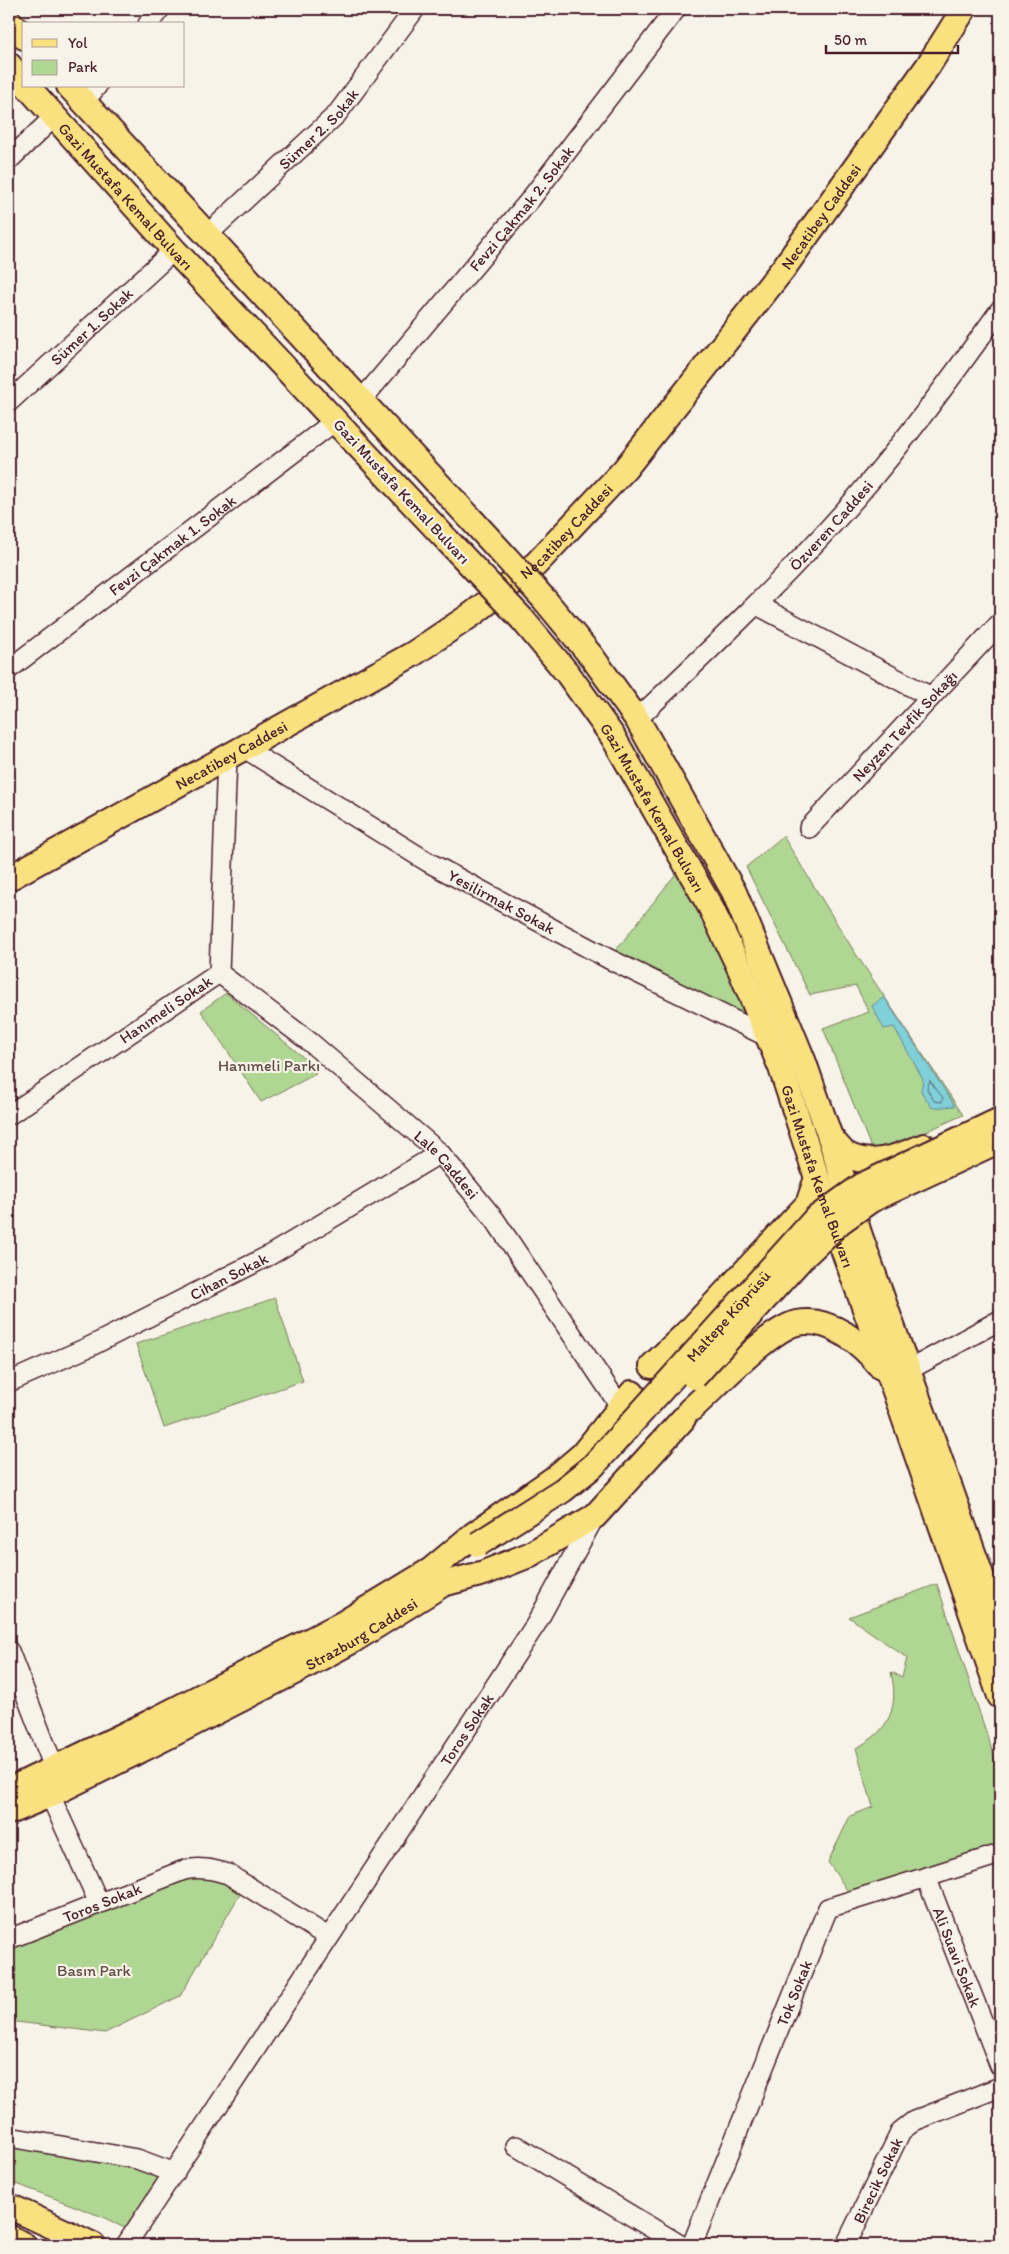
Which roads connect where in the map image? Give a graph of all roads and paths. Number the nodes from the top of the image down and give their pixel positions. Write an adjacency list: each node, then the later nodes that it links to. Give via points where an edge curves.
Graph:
1 (160, 9): 6 (street)
2 (415, 9): 14 (street, Sümer 2. Sokak, via 337,114)
3 (676, 9): 18 (street, Fevzi Çakmak 2. Sokak, via 529,201)
4 (964, 9): 25 (main road, Necatibey Caddesi, via 928,66 783,269 625,469 536,564 433,642)
5 (9, 21): 7 (main road)
6 (150, 22)
7 (22, 35)
8 (9, 66): 9 (main road)
9 (22, 81)
10 (29, 88): 12 (main road, Gazi Mustafa Kemal Bulvarı)
11 (83, 92): 14 (main road, Gazi Mustafa Kemal Bulvarı)
12 (54, 117): 13 (street); 15 (main road, Gazi Mustafa Kemal Bulvarı)
13 (9, 160)
14 (207, 235): 18 (main road, Gazi Mustafa Kemal Bulvarı)
15 (174, 250): 17 (street, Sümer 1. Sokak); 19 (main road, Gazi Mustafa Kemal Bulvarı)
16 (1000, 310): 20 (street, Özveren Caddesi, via 943,391 856,498)
17 (9, 402)
18 (360, 402): 24 (main road, Gazi Mustafa Kemal Bulvarı, bridge, via 544,599)
19 (335, 421): 22 (street, Fevzi Çakmak 1. Sokak); 29 (main road, Gazi Mustafa Kemal Bulvarı, bridge, via 522,619 568,674 613,737 711,908)
20 (757, 605): 23 (street); 24 (street, Özveren Caddesi)
21 (1000, 623): 23 (street, Neyzen Tevfik Sokağı)
22 (9, 669)
23 (931, 697): 26 (street, Neyzen Tevfik Sokağı)
24 (638, 720): 33 (main road, Gazi Mustafa Kemal Bulvarı, via 734,892 803,1060)
25 (236, 753): 27 (main road, Necatibey Caddesi); 28 (street, Hanımeli Sokak); 29 (street, Yesilirmak Sokak, via 428,862 609,959)
26 (809, 828)
27 (9, 878)
28 (219, 973): 31 (street, Hanımeli Sokak); 35 (street, Lale Caddesi, via 310,1042)
29 (768, 1037): 36 (main road, Gazi Mustafa Kemal Bulvarı)
30 (1000, 1110): 33 (main road, via 975,1125 883,1160 860,1160 845,1153)
31 (9, 1116)
32 (1000, 1120): 44 (main road, Maltepe Köprüsü, bridge, via 863,1185 814,1219 592,1466)
33 (830, 1137): 39 (main road, Gazi Mustafa Kemal Bulvarı)
34 (1000, 1140): 44 (main road, Maltepe Köprüsü, bridge, via 871,1200 840,1222 802,1258 604,1476 571,1502)
35 (440, 1153): 40 (street, Cihan Sokak, via 270,1255 91,1346); 41 (street, Lale Caddesi, via 495,1220)
36 (817, 1178): 38 (main road, via 808,1204); 39 (main road, Gazi Mustafa Kemal Bulvarı)
37 (1000, 1320): 39 (street)
38 (652, 1366): 41 (main road, via 638,1376); 42 (main road, via 671,1364 687,1374 694,1392)
39 (898, 1374): 42 (main road, Strazburg Caddesi, via 837,1330 817,1323 796,1323 760,1346); 46 (main road, Gazi Mustafa Kemal Bulvarı); 48 (main road, Gazi Mustafa Kemal Bulvarı)
40 (9, 1382)
41 (626, 1400): 42 (main road, via 645,1420 664,1426 674,1424); 45 (main road, Strazburg Caddesi, via 582,1455 473,1535)
42 (687, 1415): 43 (main road, Strazburg Caddesi)
43 (595, 1516): 45 (main road, Strazburg Caddesi, via 529,1555 484,1574); 56 (street, Toros Sokak, via 536,1624)
44 (482, 1550): 45 (main road)
45 (437, 1577): 49 (main road, Strazburg Caddesi); 51 (main road, Strazburg Caddesi, via 352,1641)
46 (1000, 1628)
47 (9, 1651): 49 (street)
48 (1000, 1696)
49 (55, 1770): 50 (main road, Strazburg Caddesi)
50 (9, 1790)
51 (50, 1795): 52 (main road, Strazburg Caddesi); 55 (street)
52 (9, 1812)
53 (1000, 1854): 54 (street, Tok Sokak)
54 (926, 1877): 58 (street, Ali Suavi Sokak); 69 (street, Tok Sokak, via 828,1908)
55 (98, 1903): 56 (street, Toros Sokak, via 184,1870 213,1869 246,1884); 57 (street, Toros Sokak)
56 (328, 1937): 62 (street, Toros Sokak)
57 (9, 1939)
58 (1000, 2066)
59 (1000, 2086): 70 (street, Birecik Sokak, via 914,2120 901,2131)
60 (9, 2137): 62 (street, via 137,2159)
61 (516, 2146): 68 (street)
62 (175, 2173): 67 (street, Toros Sokak)
63 (9, 2206): 66 (main road)
64 (9, 2238): 65 (main road)
65 (24, 2245)
66 (93, 2245)
67 (126, 2245)
68 (680, 2245)
69 (692, 2245)
70 (846, 2245)

